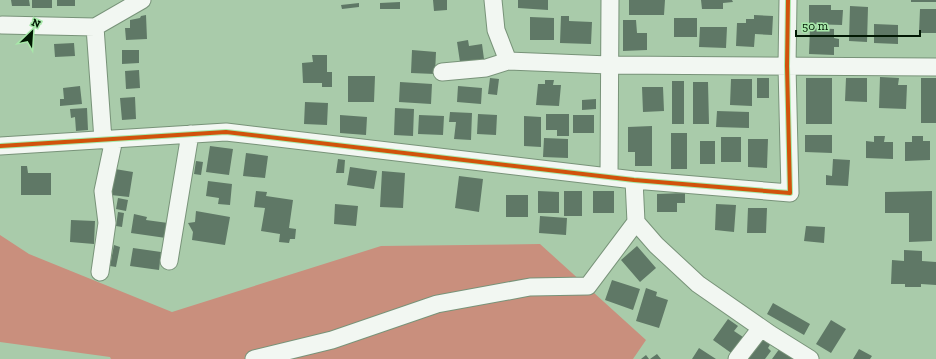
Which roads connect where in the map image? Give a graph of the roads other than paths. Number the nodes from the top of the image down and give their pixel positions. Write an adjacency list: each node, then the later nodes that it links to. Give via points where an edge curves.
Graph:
1 (142, 0): 6 (street)
2 (493, 0): 7 (street, via 496,30)
3 (610, 0): 8 (street)
4 (788, 0): 9 (street)
5 (2, 25): 6 (street)
6 (95, 27): 13 (street)
7 (508, 61): 8 (street); 11 (street, via 486,68)
8 (609, 65): 9 (street); 15 (street)
9 (787, 66): 10 (street); 16 (street, via 790,193)
10 (936, 67)
11 (442, 72)
12 (190, 134): 13 (street); 15 (street, via 226,132); 18 (street)
13 (108, 139): 14 (street); 19 (street, via 103,191 107,223)
14 (0, 146)
15 (609, 177): 16 (street)
16 (634, 180): 17 (street)
17 (636, 222): 20 (street, via 656,245 698,284); 21 (street, via 588,286 530,287 437,304 332,340)
18 (169, 261)
19 (100, 272)
20 (761, 328): 22 (street); 23 (street)
21 (254, 359)
22 (737, 359)
23 (810, 359)

